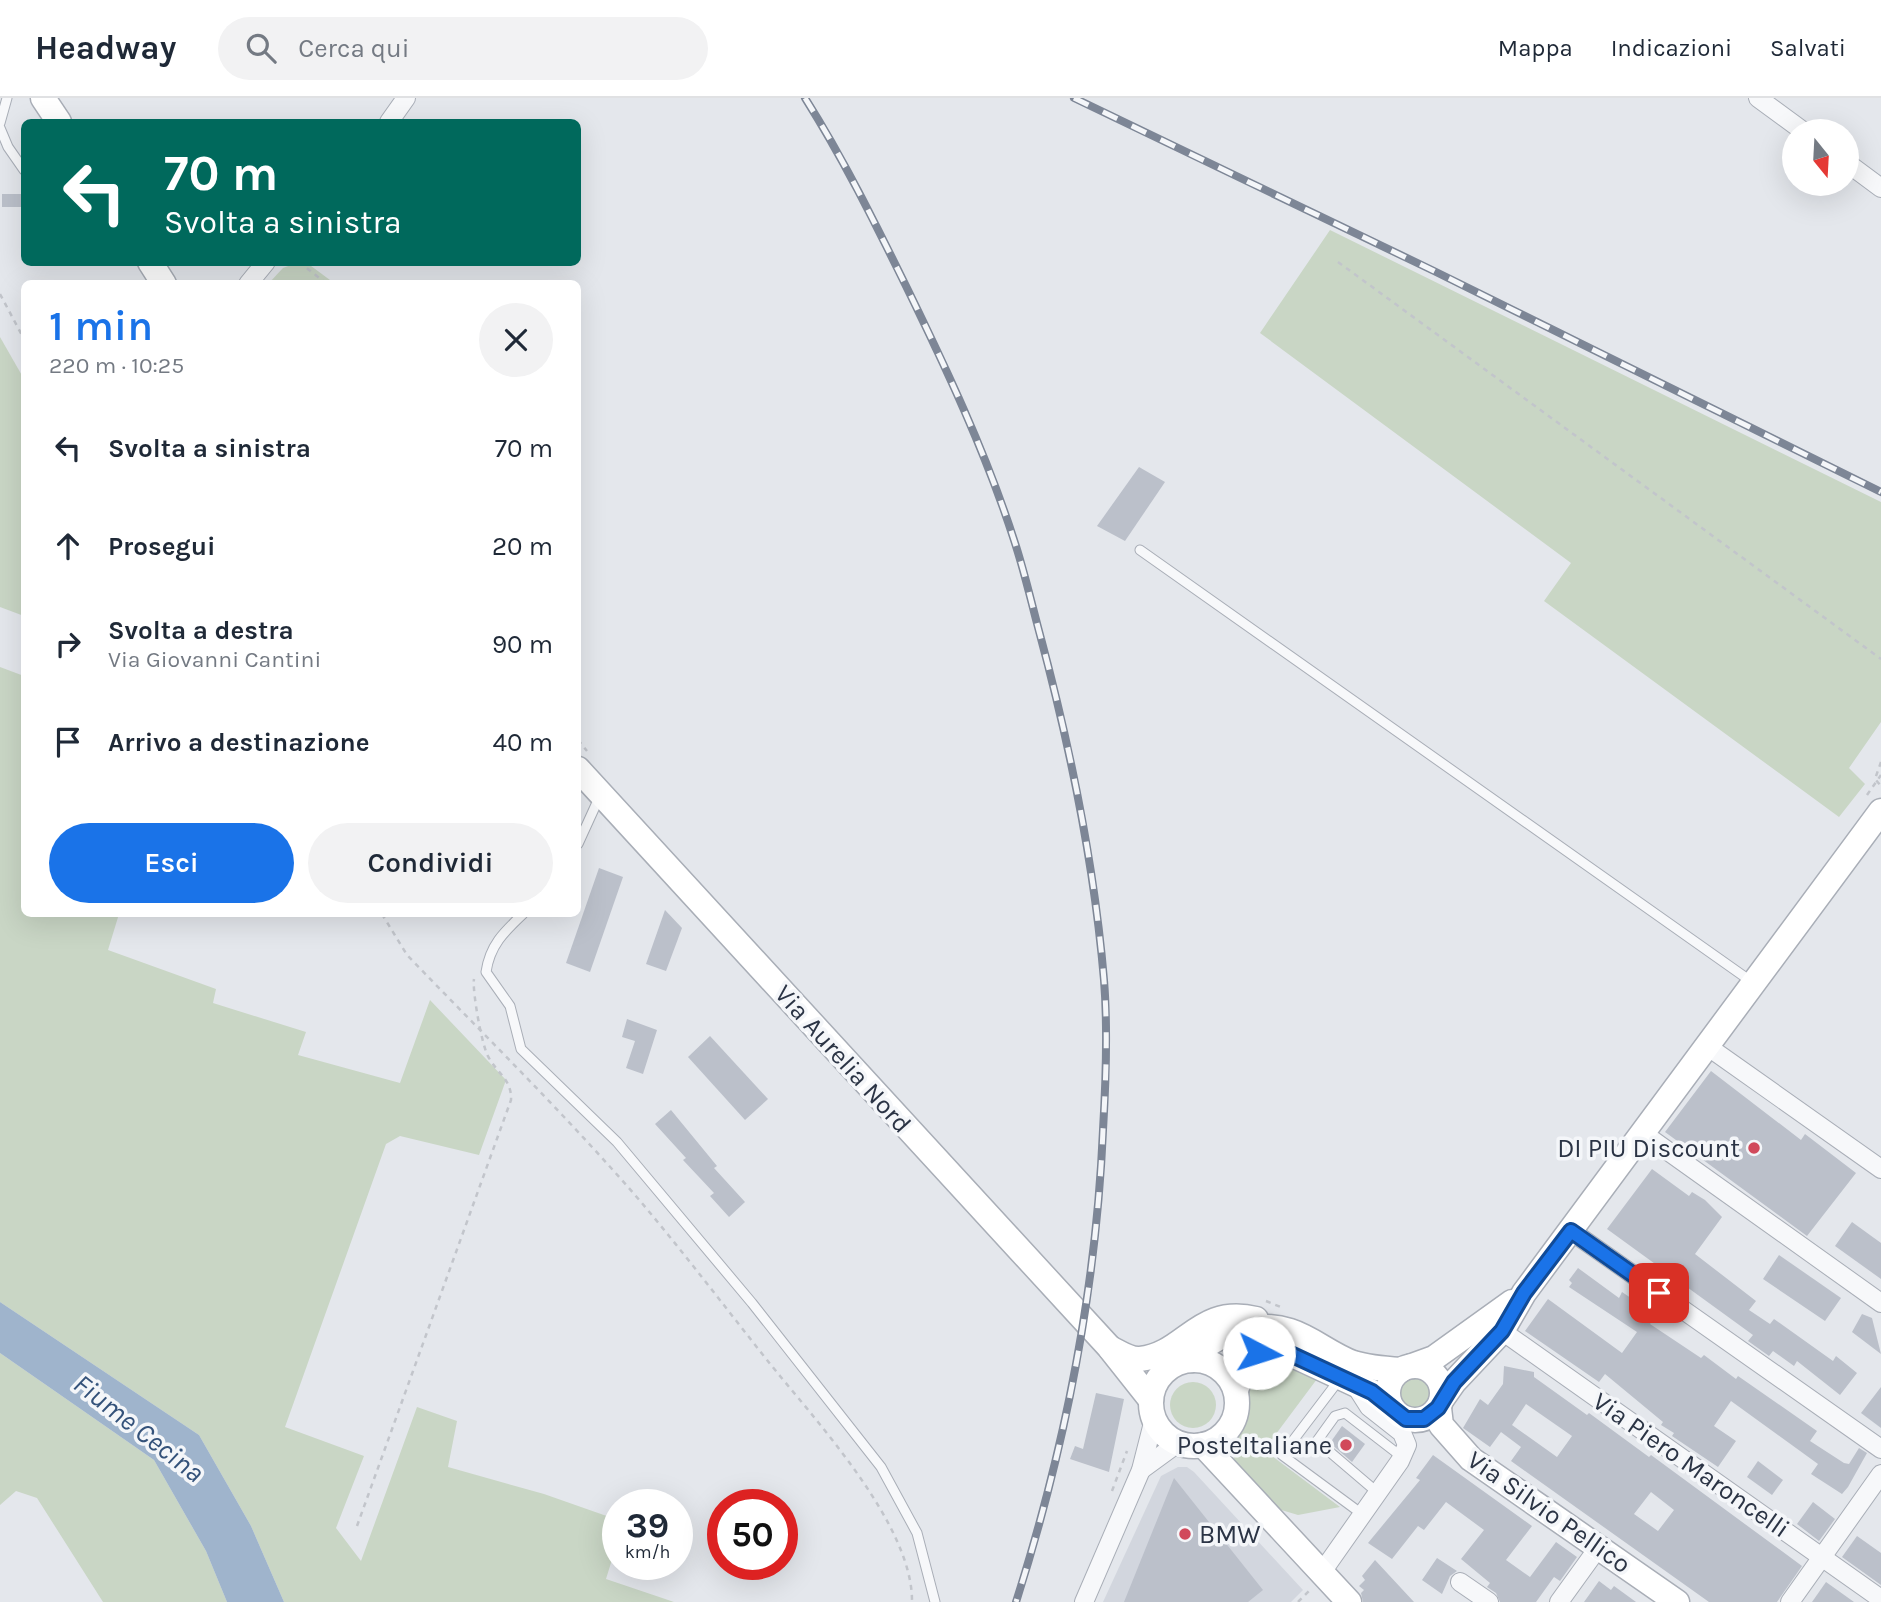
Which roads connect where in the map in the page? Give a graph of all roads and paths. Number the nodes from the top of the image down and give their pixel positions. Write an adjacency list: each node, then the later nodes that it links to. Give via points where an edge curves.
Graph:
1 (7, 98): 8 (lane)
2 (43, 98): 5 (main road)
3 (406, 98): 6 (street)
4 (1758, 98): 7 (street)
5 (56, 119)
6 (391, 119)
7 (1787, 119)
8 (0, 126): 9 (lane)
9 (21, 166)
10 (1859, 172): 11 (street)
11 (1881, 188)
12 (1338, 262): 20 (path)
13 (263, 266): 15 (street)
14 (304, 266): 16 (path)
15 (251, 280)
16 (322, 280)
17 (0, 294): 18 (path)
18 (21, 333)
19 (1140, 550): 32 (lane)
20 (1881, 659)
21 (582, 760): 26 (main road, Via Aurelia Nord)
22 (1881, 762): 24 (path, via 1875,772)
23 (1881, 775): 24 (path)
24 (1877, 783): 25 (path); 27 (path)
25 (1881, 786)
26 (601, 794): 28 (lane); 43 (main road, Via Aurelia Nord)
27 (1871, 808): 32 (main road)
28 (581, 837)
29 (384, 917): 33 (path, via 407,955)
30 (520, 917): 31 (lane, via 496,939)
31 (486, 972): 33 (path, via 475,974 472,990); 68 (lane, via 510,1006 521,1049 617,1142 881,1467 918,1533)
32 (1754, 983): 34 (main road)
33 (484, 1035): 61 (path, via 489,1058 511,1090 511,1100); 67 (path, via 640,1201 831,1440 897,1539)
34 (1707, 1046): 35 (main road); 36 (street)
35 (1644, 1134): 37 (main road); 40 (street)
36 (1881, 1169)
37 (1571, 1231): 38 (main road); 54 (street)
38 (1524, 1293): 42 (main road); 45 (main road, via 1434,1358)
39 (1263, 1300): 41 (path)
40 (1881, 1303)
41 (1292, 1322): 43 (main road, via 1226,1316 1142,1359); 44 (main road, via 1239,1330 1211,1342); 45 (main road, via 1352,1362)
42 (1502, 1331): 48 (main road); 63 (street, Via Piero Maroncelli)
43 (1109, 1347): 50 (main road, Via Aurelia Nord)
44 (1192, 1360): 47 (main road, via 1219,1368); 50 (main road, via 1169,1368 1154,1388)
45 (1406, 1368): 48 (main road, via 1429,1369 1435,1375 1443,1390); 49 (main road, via 1390,1383)
46 (1348, 1382): 47 (main road, via 1284,1351 1272,1350 1255,1354); 49 (main road); 55 (street, via 1406,1439); 60 (lane, via 1282,1455)
47 (1236, 1390): 52 (main road, via 1238,1404 1228,1431)
48 (1440, 1403): 49 (main road, via 1424,1419 1415,1421); 62 (main road, Via Silvio Pellico, via 1441,1424 1471,1459)
49 (1392, 1408)
50 (1153, 1409): 51 (main road, via 1160,1429); 56 (street)
51 (1178, 1443): 52 (main road); 56 (street)
52 (1203, 1446): 64 (main road)
53 (1128, 1448): 59 (path)
54 (1881, 1449)
55 (1402, 1457): 58 (street); 58 (lane, via 1345,1413 1335,1416 1317,1441)
56 (1141, 1471): 69 (street)
57 (1881, 1474): 63 (street)
58 (1378, 1493): 60 (street)
59 (1110, 1495)
60 (1362, 1514): 64 (street)
61 (357, 1526)
62 (1598, 1548): 72 (street); 73 (main road, Via Silvio Pellico)
63 (1822, 1557): 66 (street, Via Piero Maroncelli); 74 (street)
64 (1322, 1572): 70 (main road)
65 (1460, 1582): 71 (street)
66 (1881, 1598)
67 (912, 1602)
68 (935, 1602)
69 (1084, 1602)
70 (1349, 1602)
71 (1489, 1602)
72 (1559, 1602)
73 (1677, 1602)
74 (1790, 1602)

